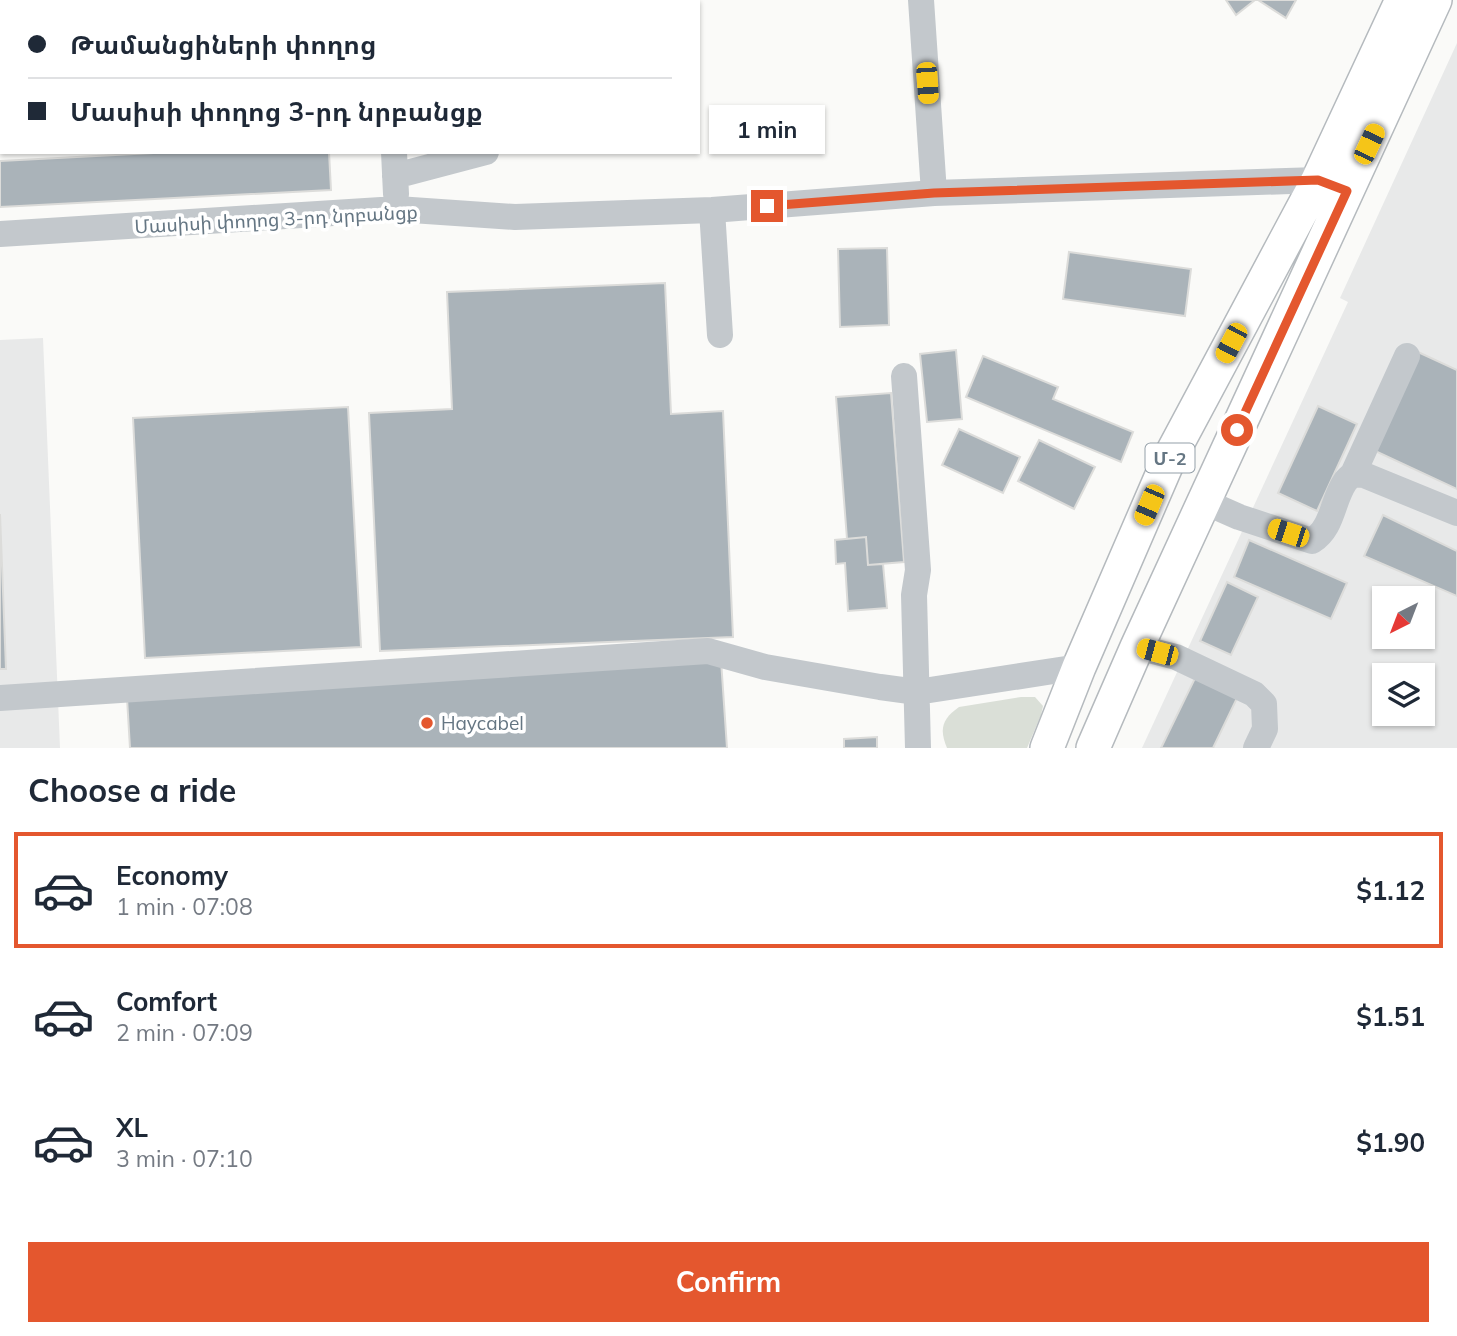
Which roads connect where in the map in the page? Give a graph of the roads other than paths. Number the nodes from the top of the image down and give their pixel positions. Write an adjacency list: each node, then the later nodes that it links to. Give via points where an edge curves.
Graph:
1 (921, 0): 7 (street)
2 (1402, 0): 6 (main road, Մ-2)
3 (1435, 0): 6 (main road, Մ-2)
4 (470, 154): 5 (street)
5 (394, 164): 8 (street)
6 (1332, 186): 7 (street, Մասիսի փողոց 3-րդ նրբանցք); 15 (main road, Մ-2); 18 (main road, Մ-2, via 1169,459)
7 (934, 193): 9 (street, Մասիսի փողոց 3-րդ նրբանցք)
8 (397, 209): 9 (street, Մասիսի փողոց 3-րդ նրբանցք, via 515,217); 10 (street, Մասիսի փողոց 3-րդ նրբանցք)
9 (712, 210): 11 (street)
10 (0, 234)
11 (720, 335)
12 (1407, 356): 14 (street)
13 (904, 376): 19 (street, via 918,570 914,595)
14 (1353, 474): 15 (street, via 1345,482 1326,528 1312,541); 16 (street)
15 (1205, 502): 17 (main road, Մ-2)
16 (1457, 513)
17 (1137, 647): 23 (main road, Մ-2); 24 (street, via 1176,657 1254,694 1264,704 1265,729)
18 (1079, 667): 19 (street); 22 (main road, Մ-2)
19 (917, 692): 20 (street, via 765,667 708,652); 21 (street)
20 (0, 698)
21 (918, 748)
22 (1047, 748)
23 (1093, 748)
24 (1256, 748)

